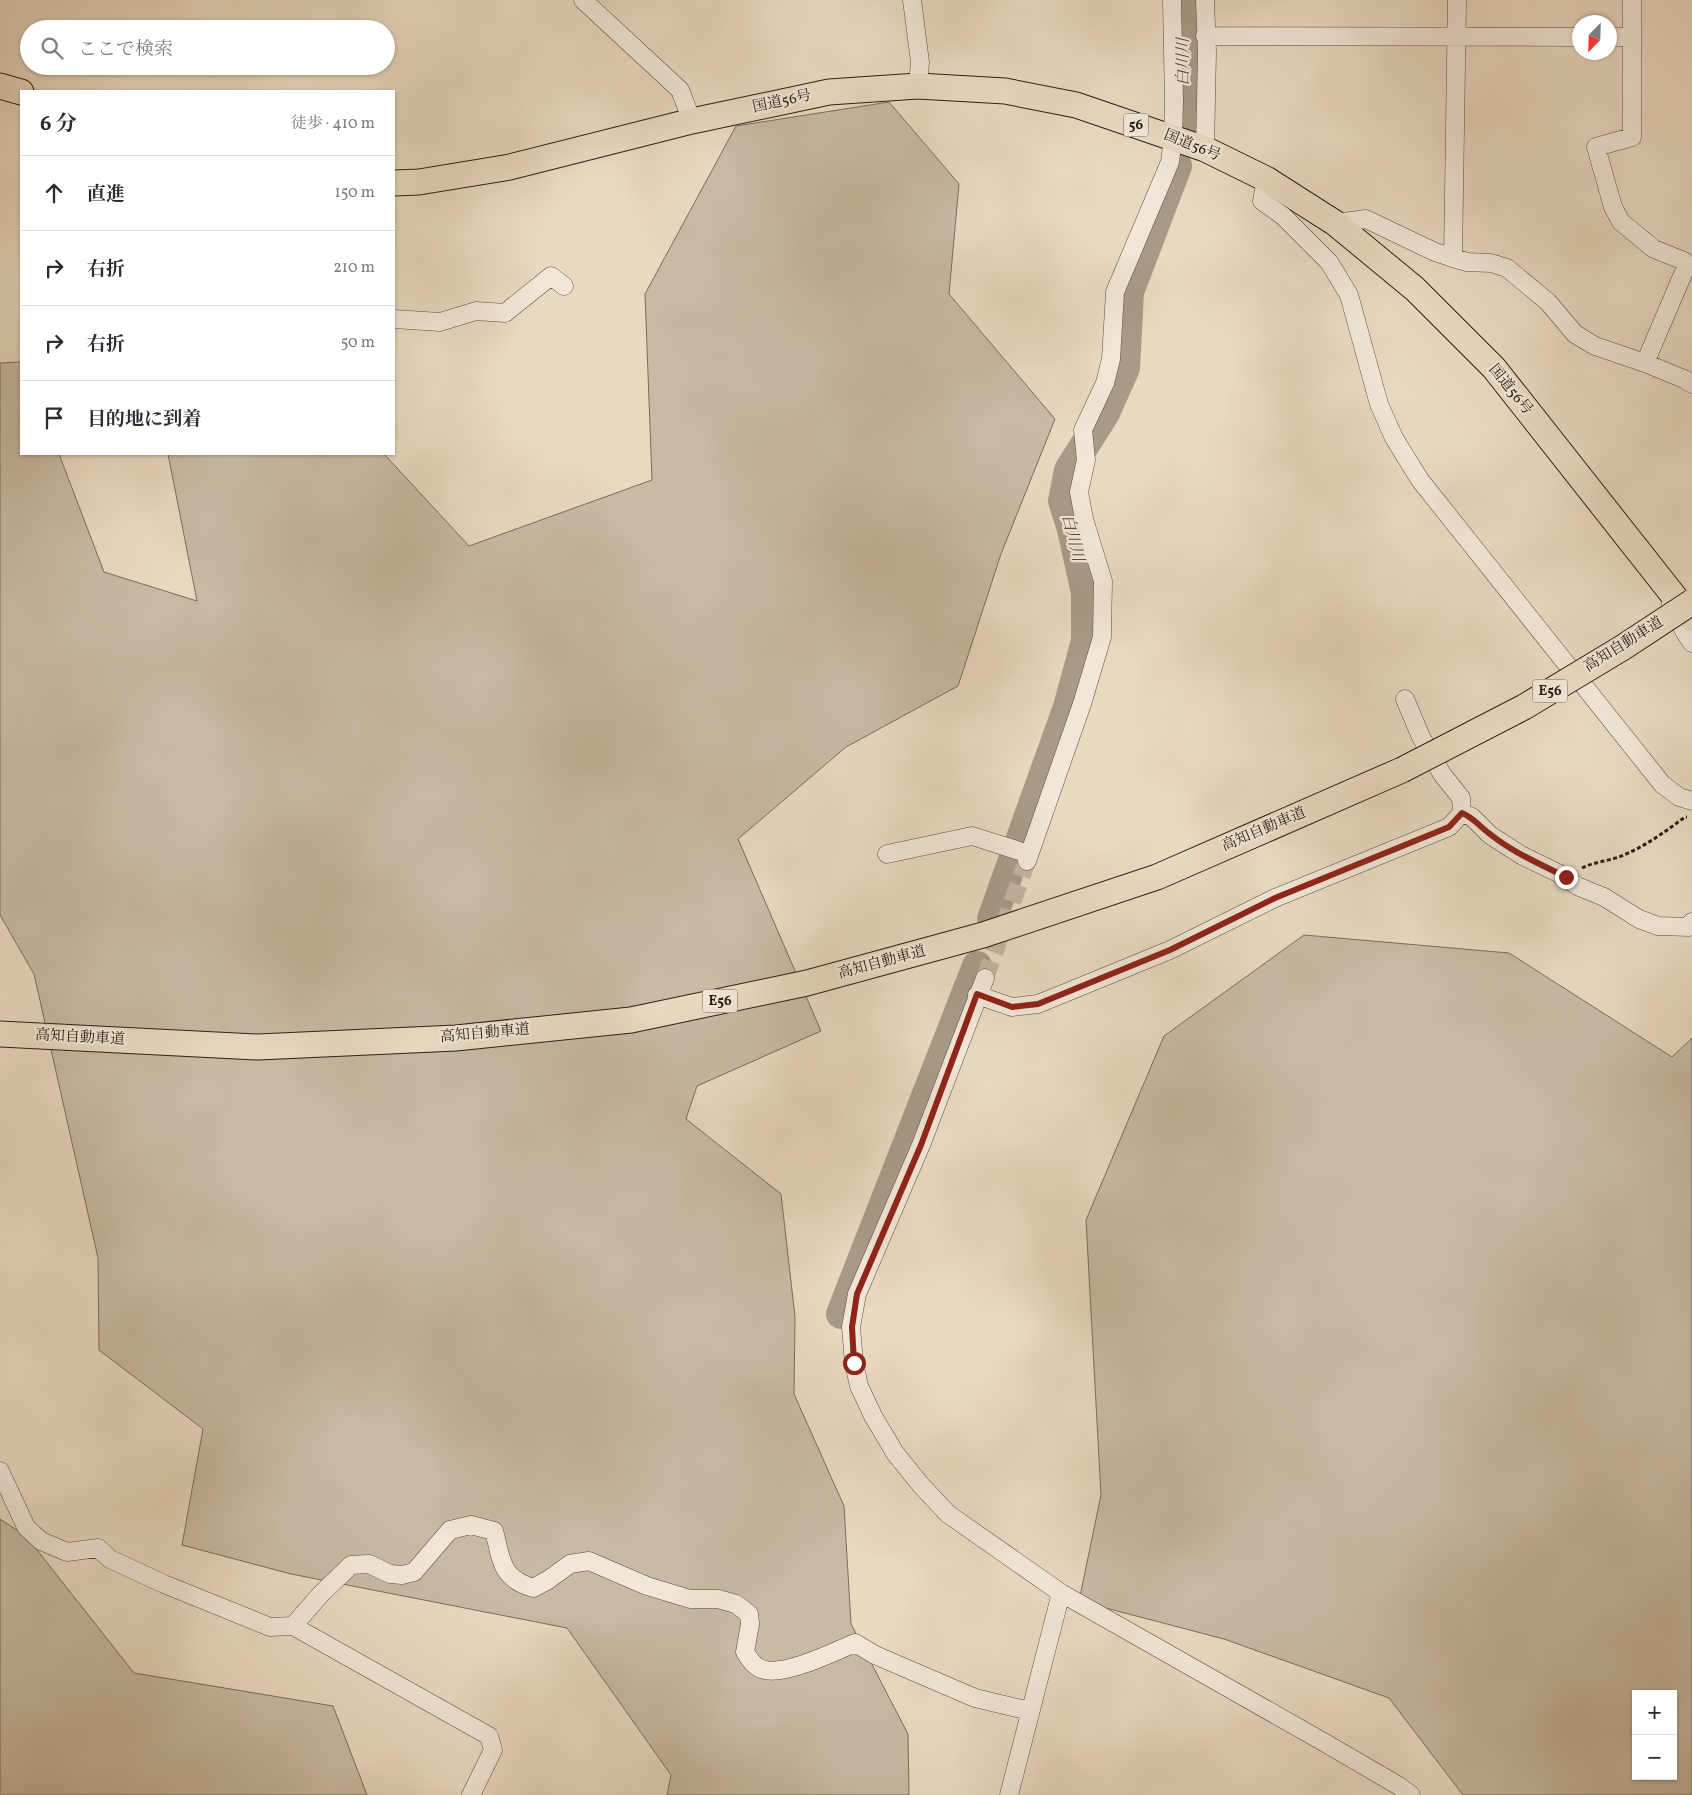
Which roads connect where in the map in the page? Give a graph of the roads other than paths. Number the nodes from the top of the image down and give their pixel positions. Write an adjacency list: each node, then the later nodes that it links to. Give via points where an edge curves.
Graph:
1 (583, 0): 15 (street, via 680,90)
2 (912, 0): 13 (street, via 920,62)
3 (1172, 0): 16 (street)
4 (1205, 0): 7 (street)
5 (1457, 0): 8 (street)
6 (1632, 0): 11 (street)
7 (1205, 36): 8 (street); 17 (street)
8 (1457, 37): 9 (street); 21 (street)
9 (1572, 37)
10 (1617, 37): 11 (street)
11 (1632, 37): 24 (street, via 1632,137 1596,147 1613,207 1621,222 1654,249 1684,261 1686,266)
12 (0, 86): 14 (highway)
13 (918, 86): 15 (highway, 国道56号 / 56, via 829,92); 16 (highway, 国道56号 / 56, via 1005,91 1076,105)
14 (20, 92)
15 (692, 120): 19 (highway, 国道56号 / 56, via 510,168)
16 (1173, 138): 17 (highway, 国道56号 / 56); 33 (street, via 1170,162 1115,292 1111,359 1105,383 1083,430 1086,460 1080,492 1084,519 1103,581 1102,637 1028,857 1007,846 972,836)
17 (1205, 149): 18 (highway, 国道56号 / 56)
18 (1266, 180): 20 (highway, 国道56号 / 56); 31 (street, via 1262,201 1284,216 1329,262 1349,295 1379,404 1394,438 1420,480 1662,784 1679,797)
19 (395, 183)
20 (1335, 223): 21 (street, via 1366,219); 26 (highway, 国道56号 / 56, via 1415,289 1494,368)
21 (1453, 258): 24 (street, via 1466,262 1491,262 1507,268 1548,302 1575,334 1595,346)
22 (564, 286): 23 (street, via 551,276 505,313 476,311 440,322)
23 (395, 319)
24 (1645, 363): 25 (street)
25 (1692, 384)
26 (1658, 577): 28 (highway, 国道56号 / 56); 29 (street)
27 (1692, 602): 37 (highway, 高知自動車道 / E56, bridge, via 1524,707 1402,770 1156,876 983,935 807,983 631,1020 456,1038 258,1047)
28 (1692, 619)
29 (1692, 643)
30 (1405, 699): 32 (street, via 1421,737 1442,774 1461,798)
31 (1692, 801)
32 (1462, 813): 34 (street, via 1522,855 1577,886 1604,897 1639,919 1658,926 1689,928); 36 (street, via 1449,827 1275,898 1170,950 1038,1004 1012,1007)
33 (887, 854)
34 (1692, 922)
35 (984, 978): 36 (street)
36 (977, 994): 39 (street, via 921,1145 857,1294 852,1327 854,1363 859,1386 873,1416 895,1453 920,1484 948,1514)
37 (0, 1034)
38 (0, 1471): 40 (street, via 26,1527 41,1541 67,1552 98,1548 110,1559 270,1627)
39 (1061, 1593): 41 (street); 44 (street)
40 (293, 1626): 41 (street, via 350,1565 369,1564 390,1574 414,1572 450,1530 471,1525 494,1531 507,1574 526,1586 533,1588 570,1564 589,1561 647,1586 690,1599 718,1599 736,1604 749,1614 745,1652 751,1663 763,1670 792,1668 855,1643 874,1655 976,1698); 42 (street, via 489,1736 493,1750)
41 (1030, 1711): 43 (street)
42 (471, 1795)
43 (1009, 1795)
44 (1411, 1795)

